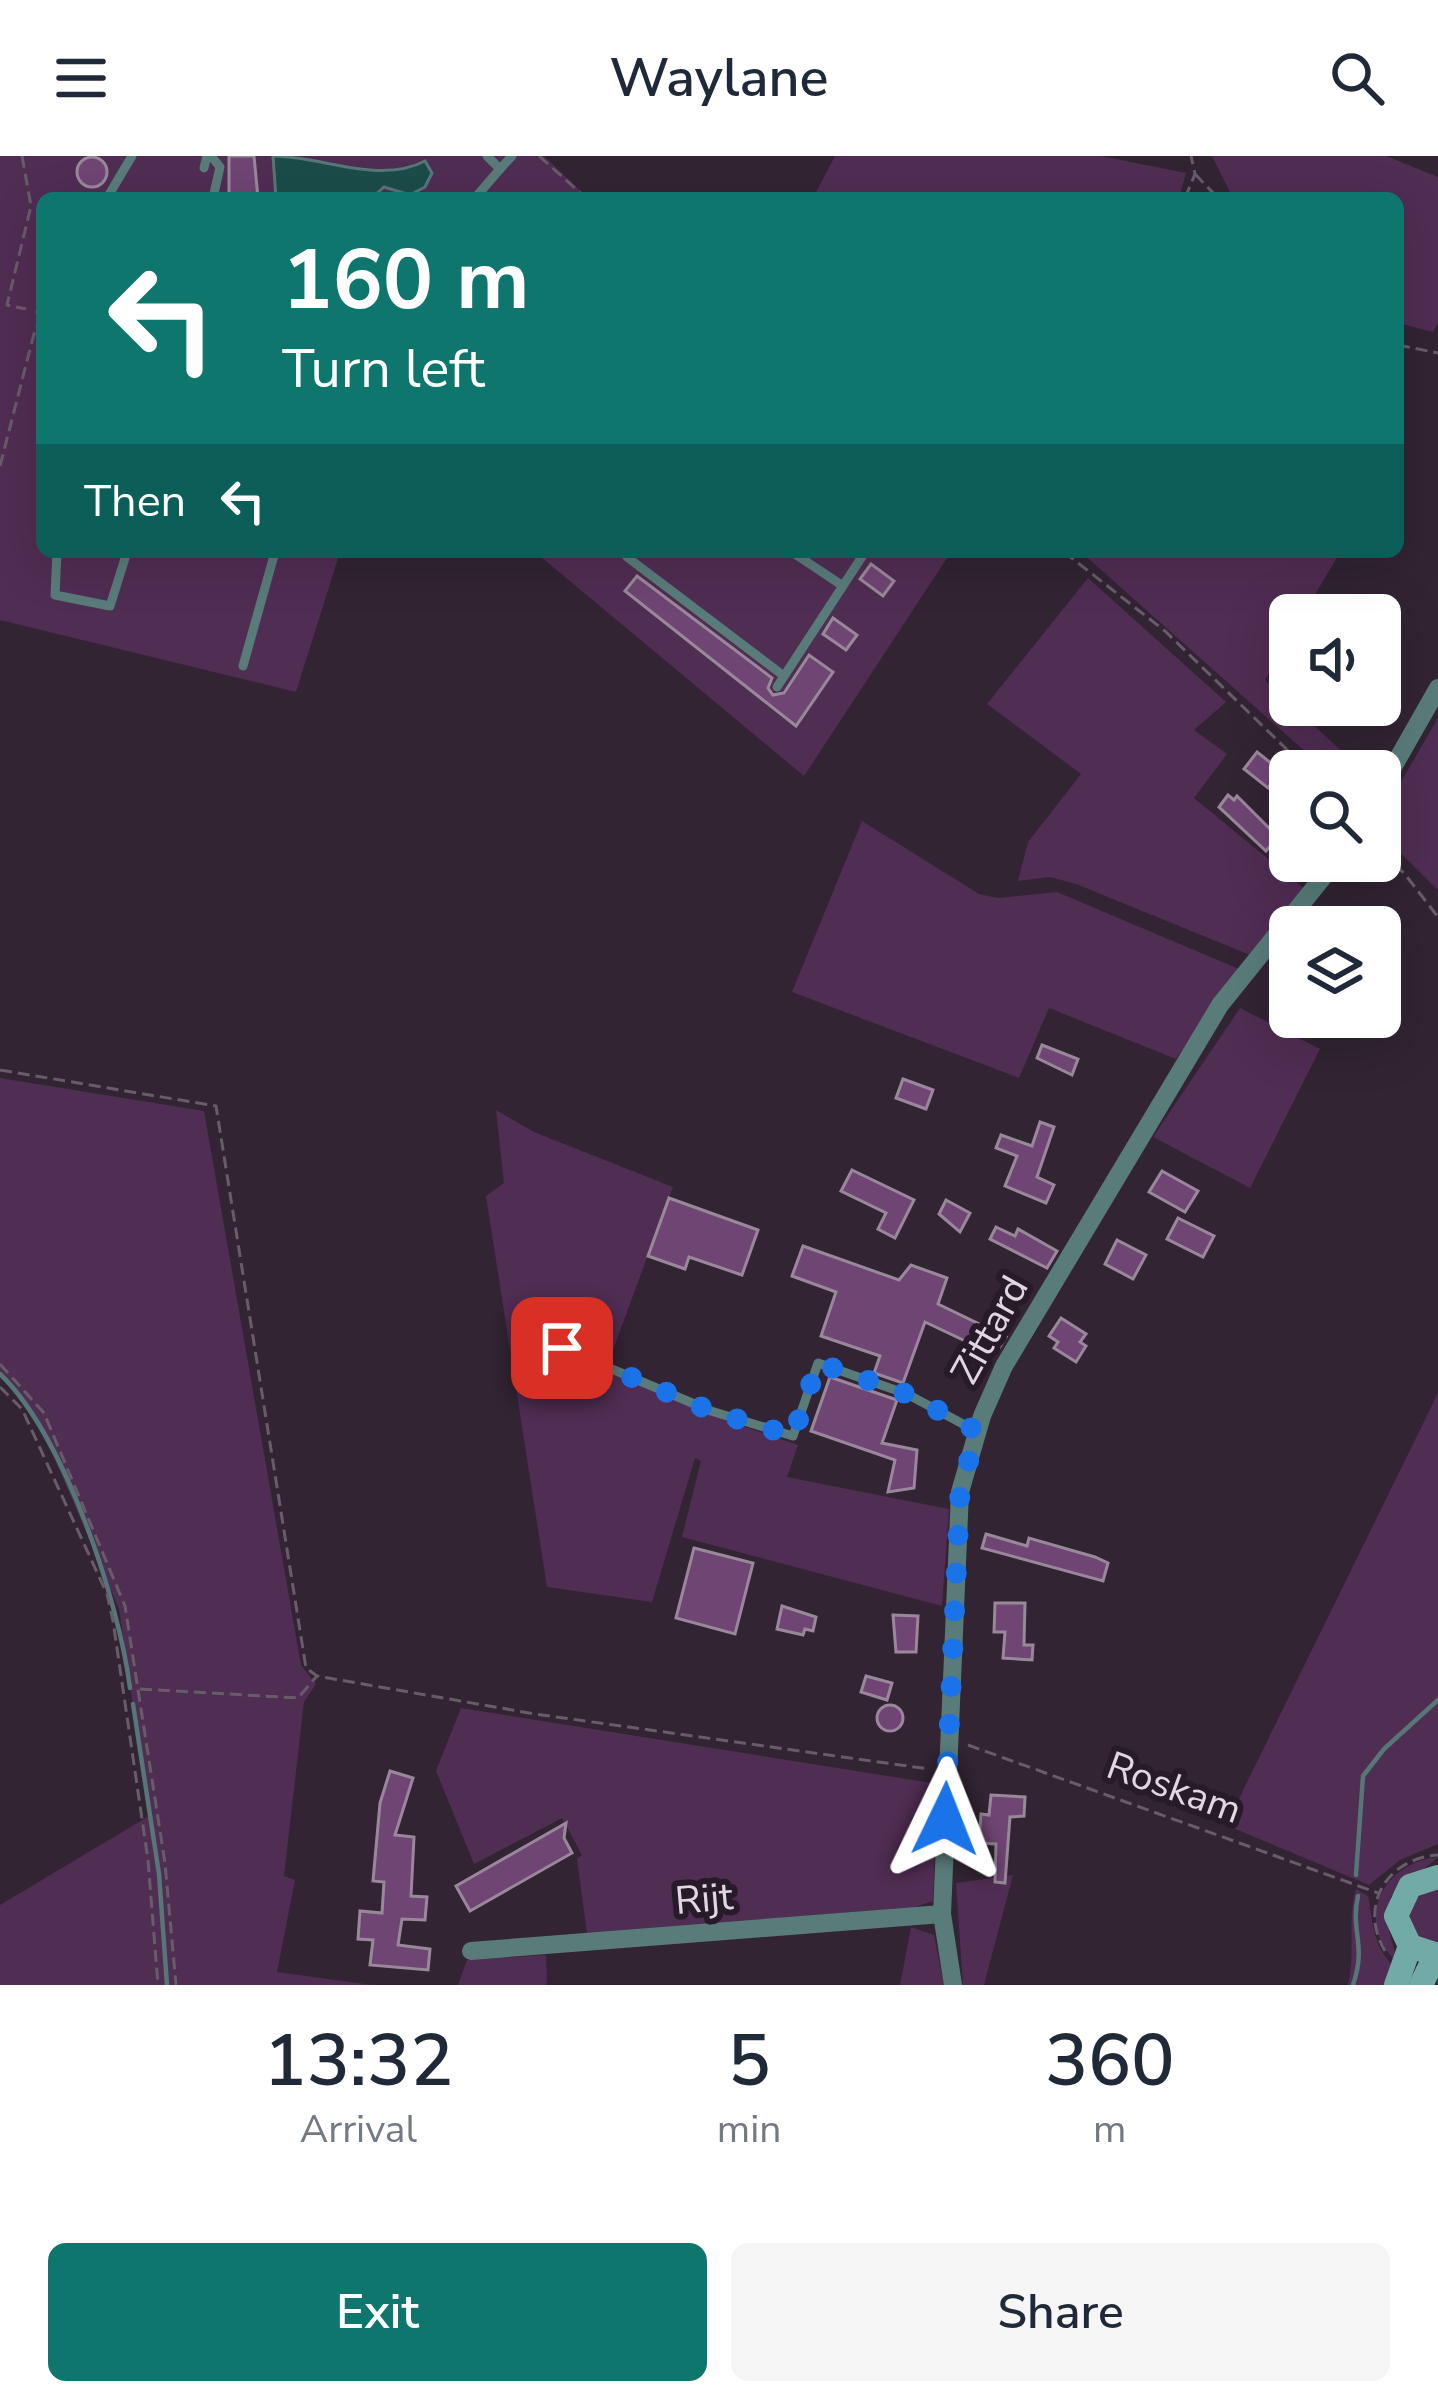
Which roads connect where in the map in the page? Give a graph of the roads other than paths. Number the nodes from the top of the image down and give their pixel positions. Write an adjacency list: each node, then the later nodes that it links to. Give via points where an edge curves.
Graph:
1 (132, 156): 6 (lane)
2 (487, 156): 5 (lane)
3 (512, 156): 5 (lane)
4 (208, 160): 7 (lane, via 220,167)
5 (500, 170): 8 (lane)
6 (111, 192)
7 (214, 192)
8 (480, 192)
9 (57, 558): 10 (lane, via 55,595 110,606)
10 (126, 558)
11 (273, 558): 16 (lane)
12 (628, 558): 17 (lane)
13 (801, 558): 15 (lane)
14 (861, 558): 15 (lane)
15 (843, 586): 17 (lane)
16 (243, 666)
17 (784, 676): 18 (lane)
18 (777, 688)
19 (1438, 688): 20 (street)
20 (1401, 753)
21 (1319, 882): 23 (street, Zittard, via 1220,1005 1004,1366)
22 (562, 1348): 23 (lane, via 793,1436 818,1363 907,1394)
23 (977, 1431): 25 (street, Zittard, via 960,1492)
24 (1436, 1874): 26 (main road, via 1410,1886 1398,1905 1398,1927)
25 (942, 1914): 27 (street, Rijt); 29 (street, Zittard)
26 (1410, 1946): 28 (main road); 30 (main road)
27 (471, 1951)
28 (1437, 1955): 31 (main road)
29 (953, 1985)
30 (1396, 1985)
31 (1421, 1985)

